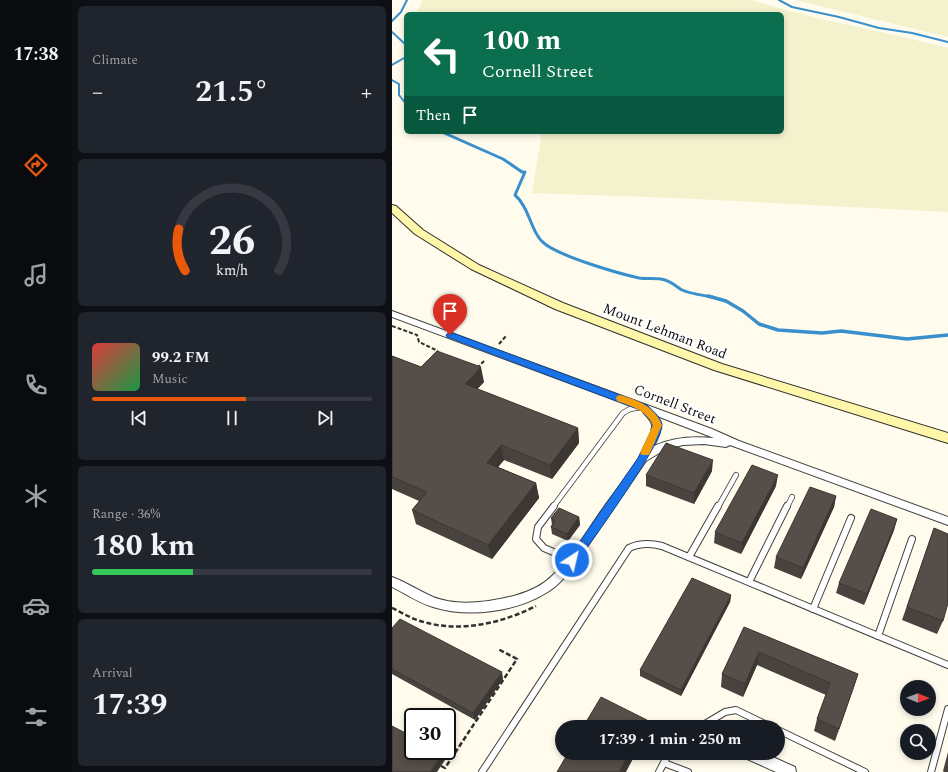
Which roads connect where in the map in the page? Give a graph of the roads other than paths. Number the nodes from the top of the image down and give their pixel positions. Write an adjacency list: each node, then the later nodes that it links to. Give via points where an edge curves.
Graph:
1 (392, 208): 4 (main road, Mount Lehman Road, via 419,232 475,267 559,306 724,370)
2 (392, 314): 3 (street, Cornell Street)
3 (644, 407): 5 (street, Cornell Street); 6 (street, via 657,425); 13 (lane, via 623,413 538,527 536,539 544,548)
4 (948, 438)
5 (736, 444): 6 (street, via 707,440 675,442 654,450); 10 (street, Cornell Street)
6 (642, 460): 13 (street)
7 (736, 475): 12 (lane)
8 (792, 497): 15 (lane)
9 (851, 518): 16 (lane)
10 (948, 521)
11 (912, 539): 17 (lane)
12 (689, 557): 15 (lane); 27 (lane, via 650,542 639,543 629,548)
13 (572, 560): 14 (street, via 557,578 543,589 515,600 482,606 434,602)
14 (392, 582)
15 (749, 582): 16 (lane)
16 (813, 609): 17 (lane)
17 (878, 636): 18 (lane)
18 (948, 665)
19 (948, 709): 22 (lane)
20 (712, 720): 21 (lane, via 725,712 736,710)
21 (757, 720)
22 (946, 722): 32 (lane)
23 (785, 733): 31 (lane)
24 (666, 760): 26 (lane)
25 (765, 760): 30 (street)
26 (664, 763): 28 (lane); 29 (lane)
27 (482, 772)
28 (660, 772)
29 (688, 772)
30 (790, 772)
31 (865, 772)
32 (931, 772)

